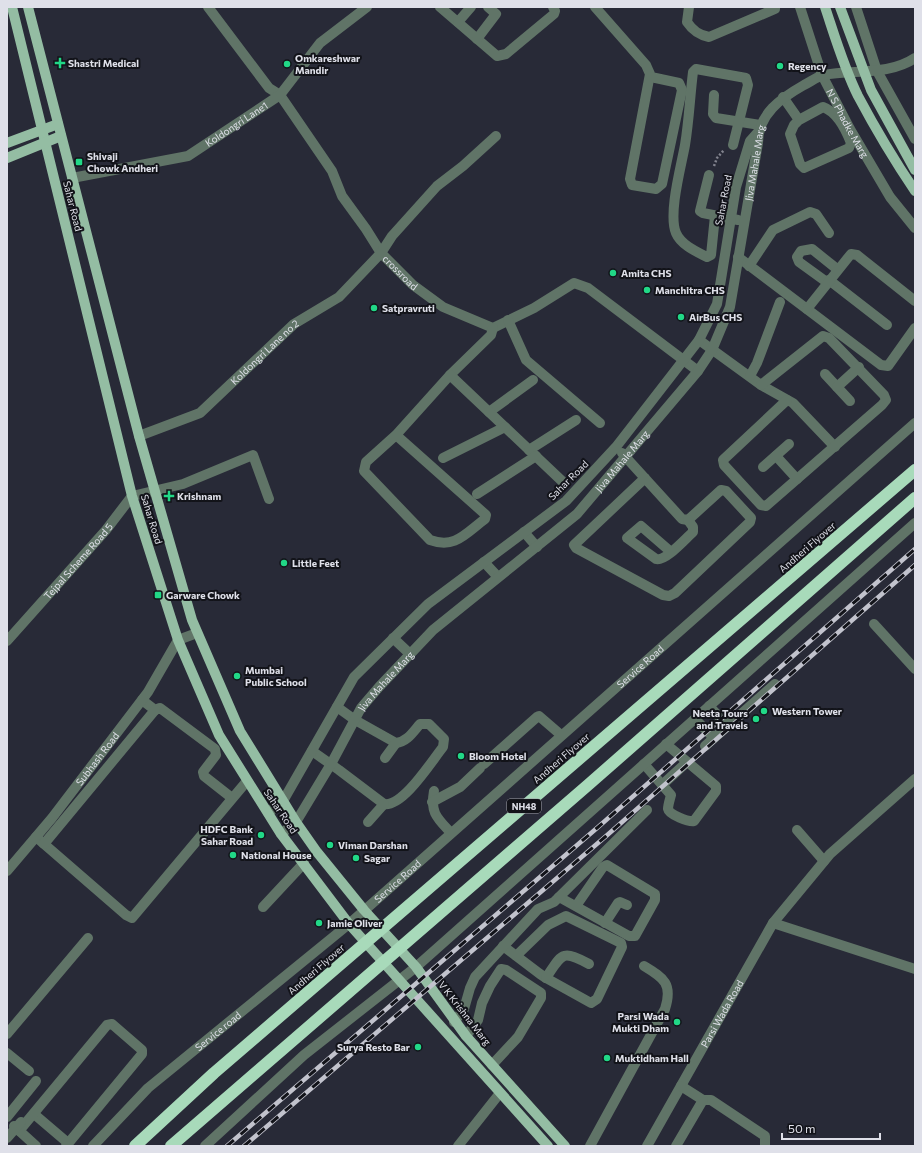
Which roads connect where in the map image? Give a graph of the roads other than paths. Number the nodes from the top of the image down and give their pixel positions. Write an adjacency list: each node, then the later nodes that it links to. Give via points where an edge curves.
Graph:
1 (12, 7): 28 (main road, Sahar Road)
2 (28, 7): 27 (main road, Sahar Road)
3 (208, 7): 22 (street, crossroad, via 269,88)
4 (366, 7): 22 (street, Koldongri Lane1, via 320,43)
5 (440, 7): 16 (street)
6 (471, 7): 16 (street)
7 (488, 7): 17 (street, via 496,14)
8 (553, 7): 17 (street, via 554,14 506,54 496,56)
9 (596, 7): 21 (street, via 646,65)
10 (689, 7): 11 (street, via 687,22 692,30 709,37 775,10)
11 (775, 7)
12 (800, 7): 20 (street, N S Phadke Marg)
13 (825, 7): 40 (main road, bridge, via 858,95 899,168)
14 (840, 7): 37 (main road, bridge, via 871,90)
15 (856, 7): 19 (street)
16 (458, 22): 17 (street)
17 (477, 39)
18 (915, 58): 19 (street, Jiva Mahale Marg, via 908,63)
19 (877, 71): 20 (street, Jiva Mahale Marg); 32 (street)
20 (822, 75): 24 (street, Jiva Mahale Marg); 44 (street, N S Phadke Marg, via 890,197)
21 (651, 77): 21 (street, via 630,179 632,185 656,189 662,184 682,90 679,83)
22 (280, 95): 39 (street, Koldongri Lane1, via 188,156); 46 (street, crossroad, via 332,171 342,196)
23 (714, 95): 26 (street, via 713,114 716,118)
24 (783, 98): 25 (street); 29 (street, Jiva Mahale Marg, via 771,110)
25 (799, 120): 25 (street, via 790,134 800,164 804,168 849,148 851,143 846,130 828,109 823,107)
26 (739, 123): 29 (street); 35 (street); 41 (street, via 748,85 746,78 696,69 693,72 685,145 673,214 675,232 678,238 692,249 707,257 711,255)
27 (58, 124): 28 (main road); 30 (main road, Sahar Road)
28 (41, 129): 33 (main road); 34 (main road, Sahar Road)
29 (759, 129): 42 (street, Sahar Road, via 750,141 736,187); 43 (street, Jiva Mahale Marg)
30 (61, 136): 34 (main road); 39 (main road, Sahar Road)
31 (496, 136): 46 (street, Koldongri Lane no 2, via 437,186 392,236)
32 (915, 139)
33 (7, 143)
34 (45, 143): 36 (main road); 94 (main road, Sahar Road)
35 (733, 145)
36 (7, 158)
37 (915, 170)
38 (710, 175): 41 (street, via 700,211)
39 (72, 178): 79 (main road, Sahar Road)
40 (915, 190)
41 (715, 216): 42 (street)
42 (732, 219): 43 (street); 58 (street, Sahar Road, via 716,304)
43 (744, 221): 47 (street, Jiva Mahale Marg)
44 (915, 228)
45 (829, 233): 48 (street, via 816,214 810,212 773,230)
46 (381, 253): 56 (street, crossroad, via 412,285 443,307); 79 (street, Koldongri Lane no 2, via 339,297 294,324 200,412)
47 (738, 257): 48 (street); 59 (street, Jiva Mahale Marg, via 730,307)
48 (749, 266): 53 (street)
49 (837, 269): 50 (street); 50 (street, via 812,249 801,251 797,257 799,262); 51 (street, via 851,254 857,254)
50 (828, 282): 53 (street); 55 (street)
51 (915, 301)
52 (780, 302): 65 (street)
53 (807, 309): 57 (street, via 881,365 888,366)
54 (508, 320): 56 (street); 60 (street, via 534,308 574,283 588,288); 75 (street, via 526,360)
55 (887, 325)
56 (493, 328): 64 (street, via 491,335)
57 (915, 328)
58 (699, 340): 59 (street); 60 (street, Sahar Road)
59 (712, 350): 62 (street, Jiva Mahale Marg); 65 (street)
60 (683, 360): 62 (street); 69 (street, Sahar Road)
61 (859, 367): 67 (street, via 829,338 822,336); 68 (street); 82 (street, via 886,400)
62 (698, 371): 72 (street, Jiva Mahale Marg)
63 (825, 374): 68 (street)
64 (450, 375): 73 (street); 78 (street)
65 (750, 376): 67 (street)
66 (533, 380): 73 (street)
67 (761, 385): 70 (street)
68 (837, 387): 71 (street)
69 (653, 399): 72 (street); 81 (street, Sahar Road)
70 (787, 400): 82 (street, via 793,403); 90 (street, via 723,460 724,465 760,504 766,506)
71 (850, 400)
72 (665, 410): 86 (street, Jiva Mahale Marg)
73 (490, 412): 77 (street)
74 (576, 420): 83 (street)
75 (600, 423)
76 (915, 423): 119 (street, Service Road)
77 (505, 427): 83 (street); 85 (street)
78 (396, 435): 78 (street, via 366,462 364,471 430,540 448,544 485,519 486,515)
79 (139, 436): 92 (main road, Sahar Road)
80 (789, 444): 84 (street)
81 (616, 447): 86 (street); 99 (street, Sahar Road, via 566,501)
82 (835, 447): 90 (street)
83 (532, 453): 91 (street); 93 (street)
84 (776, 456): 87 (street); 90 (street)
85 (442, 458)
86 (626, 458): 89 (street); 100 (street, Jiva Mahale Marg, via 577,514)
87 (763, 467)
88 (915, 470): 185 (highway, Andheri Flyover / NH48, bridge, via 214,1073)
89 (645, 478): 97 (street, via 682,519); 97 (street, via 574,544 574,547 669,596 752,520 726,491 721,490)
90 (797, 479)
91 (563, 482)
92 (155, 491): 94 (street); 96 (street, via 184,484 253,455); 105 (main road, Sahar Road)
93 (477, 494)
94 (132, 496): 107 (main road, Sahar Road); 108 (street, Tejpal Scheme Road 5, via 106,530)
95 (915, 498): 186 (highway, NH48, bridge)
96 (269, 499)
97 (688, 520): 101 (street, via 693,526 693,532)
98 (915, 523): 113 (street)
99 (524, 532): 100 (street); 102 (street, Sahar Road)
100 (536, 547): 103 (street, Jiva Mahale Marg)
101 (671, 552)
102 (484, 562): 103 (street); 106 (street, Sahar Road, via 428,604)
103 (498, 578): 109 (street, Jiva Mahale Marg, via 433,630)
104 (874, 624): 110 (street)
105 (197, 633): 107 (street); 134 (main road, Sahar Road, via 240,731)
106 (393, 638): 109 (street); 114 (street, Sahar Road, via 354,677)
107 (178, 640): 112 (street, Subhash Road); 130 (main road, Sahar Road, via 219,735)
108 (7, 641)
109 (410, 654): 117 (street, Jiva Mahale Marg, via 361,708)
110 (915, 668)
111 (775, 684): 118 (street)
112 (142, 700): 115 (street); 144 (street, Subhash Road)
113 (709, 706): 116 (street); 118 (street)
114 (337, 707): 117 (street); 124 (street, Sahar Road)
115 (155, 710): 133 (street, via 160,708 215,749 216,755 204,776); 145 (street)
116 (695, 719): 120 (street); 122 (street)
117 (355, 720): 121 (street); 127 (street, Jiva Mahale Marg)
118 (728, 726): 120 (street)
119 (561, 735): 135 (street, via 537,717 460,787); 142 (street, Service Road)
120 (714, 738): 123 (street)
121 (396, 743): 125 (street); 136 (street, via 408,738 420,724 429,724 444,739 443,747 403,797 390,804)
122 (666, 744): 126 (street); 128 (street)
123 (705, 746)
124 (312, 752): 127 (street); 134 (street, Sahar Road)
125 (385, 758)
126 (687, 762): 131 (street); 131 (street, via 716,786 716,791 694,821 689,822 670,812 668,808 671,795)
127 (331, 764): 136 (street); 139 (street, Jiva Mahale Marg)
128 (644, 764): 131 (street); 162 (street)
129 (915, 779): 146 (street, Parsi Wada Road)
130 (247, 780): 133 (street); 138 (main road, Sahar Road)
131 (662, 785)
132 (434, 792): 135 (street)
133 (232, 798): 145 (street, via 132,918)
134 (282, 801): 138 (street); 139 (main road, Sahar Road)
135 (432, 802): 142 (street, via 437,818)
136 (384, 804): 140 (street)
137 (648, 810): 149 (street)
138 (268, 813): 143 (main road, Sahar Road)
139 (296, 822): 143 (street, Jiva Mahale Marg); 153 (main road, Sahar Road)
140 (368, 822)
141 (797, 830): 146 (street)
142 (451, 833): 153 (street, Service Road)
143 (281, 834): 147 (main road, Sahar Road)
144 (36, 837): 145 (street); 148 (street, Subhash Road)
145 (44, 844)
146 (824, 861): 155 (street, Parsi Wada Road)
147 (304, 863): 152 (street); 156 (main road, Sahar Road)
148 (7, 871)
149 (559, 897): 151 (street); 158 (street, via 538,909)
150 (627, 905): 154 (street, via 618,903)
151 (576, 906): 154 (street); 154 (street, via 607,865 655,894 655,900 635,936 629,936)
152 (263, 907)
153 (364, 910): 156 (street, Service Road); 162 (main road, V K Krishna Marg)
154 (605, 923)
155 (773, 923): 163 (street); 174 (street, Parsi Wada Road)
156 (349, 924): 165 (main road, Sahar Road); 184 (street, Service road, via 148,1088)
157 (88, 938): 168 (street)
158 (503, 946): 159 (street); 167 (street, via 475,977 464,1009)
159 (516, 956): 164 (street); 164 (street, via 548,925 566,916 621,943 622,947 597,999 591,1003)
160 (589, 964): 164 (street, via 568,954 561,956)
161 (644, 966): 191 (street, via 663,979 668,986 669,996 665,1009)
162 (416, 967): 165 (street); 167 (main road, V K Krishna Marg)
163 (915, 969)
164 (546, 978)
165 (399, 981): 175 (main road); 187 (street, via 304,1055)
166 (111, 1017): 180 (street)
167 (454, 1022): 169 (main road, V K Krishna Marg)
168 (7, 1034)
169 (466, 1036): 171 (main road, V K Krishna Marg); 171 (street, via 478,1020 482,1003 501,969 541,993 541,998 521,1033)
170 (7, 1053): 172 (street)
171 (492, 1065): 190 (main road, V K Krishna Marg)
172 (29, 1071)
173 (36, 1081): 177 (street)
174 (681, 1086): 176 (street); 192 (street, Parsi Wada Road)
175 (500, 1093): 188 (street); 189 (main road)
176 (704, 1100): 193 (street); 194 (street, via 711,1100 765,1136)
177 (11, 1105): 179 (street)
178 (34, 1114): 180 (street); 182 (street); 182 (street, via 107,1025 114,1026 142,1050 142,1054)
179 (7, 1118): 180 (street)
180 (18, 1129): 181 (street); 183 (street)
181 (7, 1138)
182 (67, 1144)
183 (36, 1146)
184 (92, 1146)
185 (135, 1146)
186 (171, 1146)
187 (205, 1146)
188 (458, 1146)
189 (548, 1146)
190 (565, 1146)
191 (590, 1146)
192 (647, 1146)
193 (676, 1146)
194 (765, 1146)

